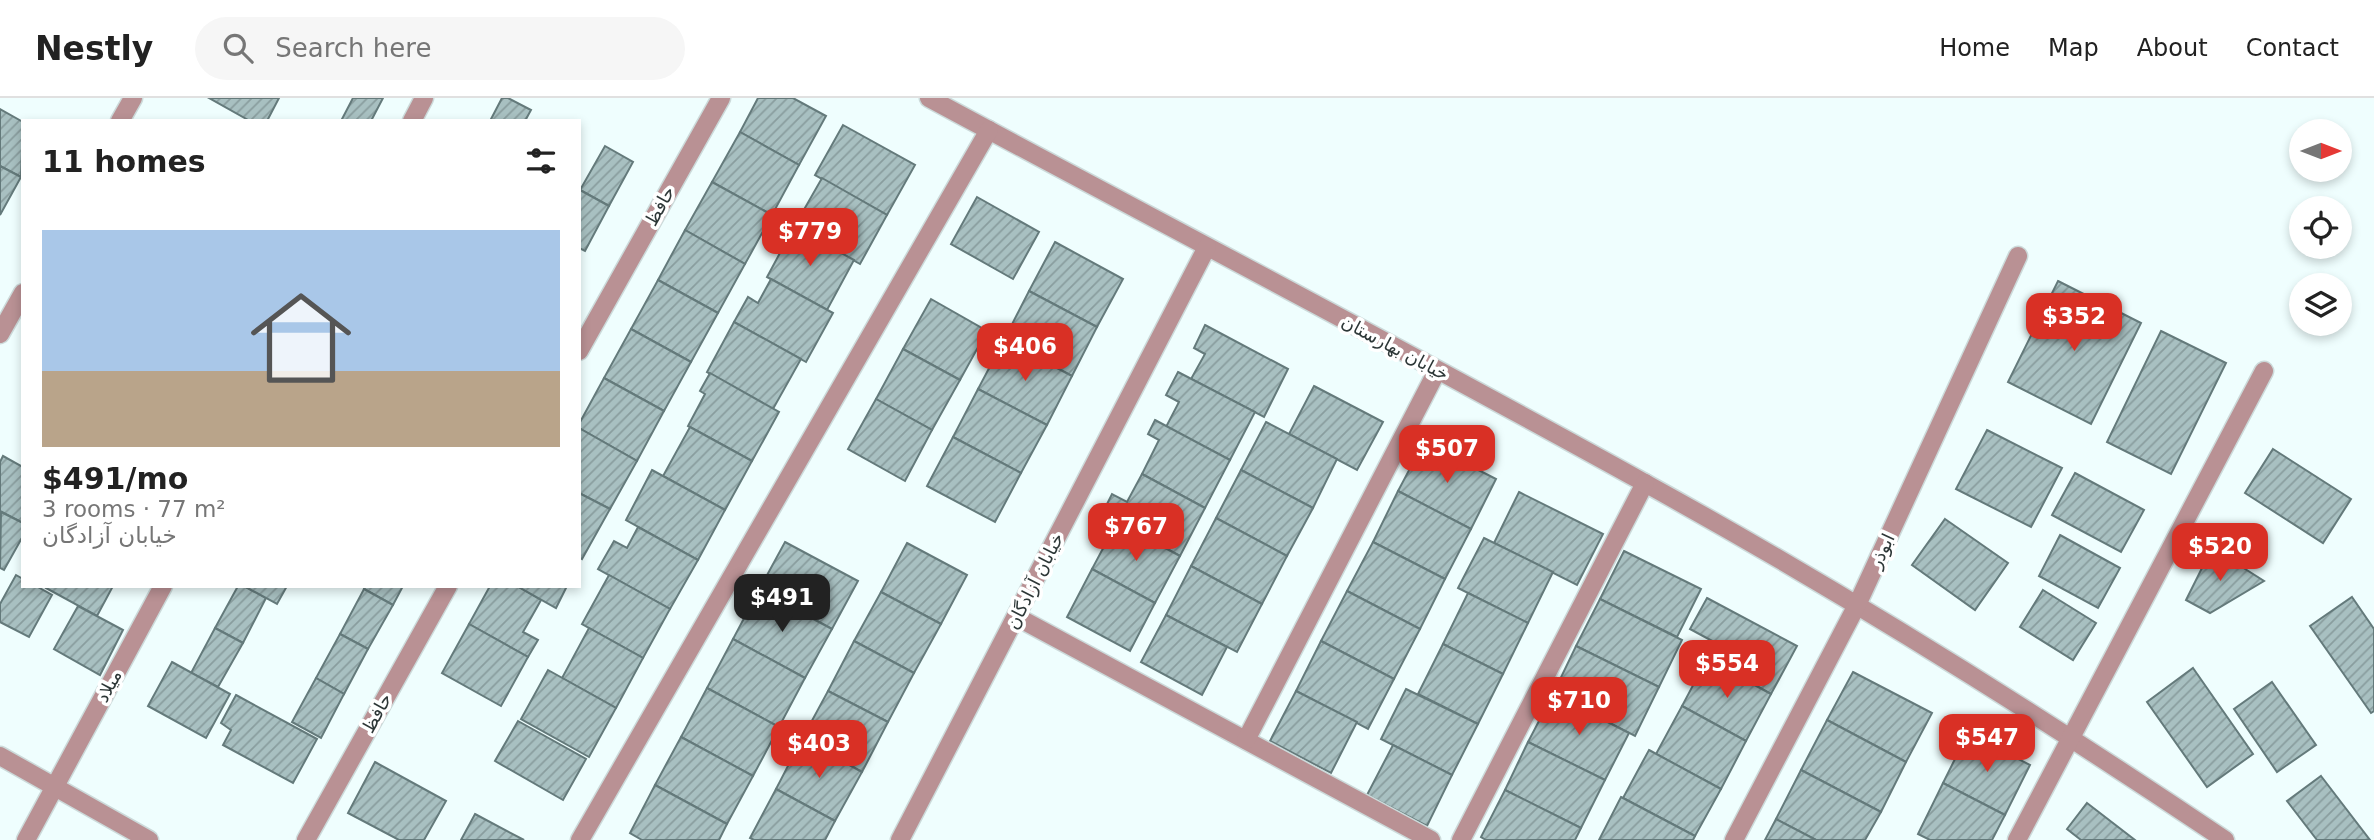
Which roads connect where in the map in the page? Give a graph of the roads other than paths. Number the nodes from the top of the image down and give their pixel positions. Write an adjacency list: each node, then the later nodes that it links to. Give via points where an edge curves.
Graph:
1 (133, 98): 5 (street)
2 (424, 98): 6 (street)
3 (721, 98): 12 (street, حافظ)
4 (929, 98): 7 (street, خیابان بهارستان)
5 (121, 119)
6 (413, 119)
7 (989, 130): 8 (street, خیابان بهارستان); 27 (street)
8 (1207, 247): 13 (street, خیابان بهارستان); 19 (street, خیابان آزادگان)
9 (2018, 256): 18 (street, ابوذر)
10 (21, 297): 11 (street)
11 (0, 334)
12 (581, 347)
13 (1437, 371): 15 (street, خیابان بهارستان); 21 (street)
14 (2264, 371): 20 (street)
15 (1645, 483): 18 (street, خیابان بهارستان); 30 (street)
16 (162, 588): 23 (street, میلاد)
17 (447, 588): 26 (street, حافظ)
18 (1857, 605): 20 (street, خیابان بهارستان); 31 (street, ابوذر)
19 (1017, 617): 21 (street); 28 (street, خیابان آزادگان)
20 (2071, 737): 32 (street); 33 (street, خیابان بهارستان)
21 (1246, 740): 29 (street)
22 (0, 756): 23 (street)
23 (55, 787): 24 (street, میلاد); 25 (street)
24 (26, 840)
25 (149, 840)
26 (306, 840)
27 (580, 840)
28 (900, 840)
29 (1431, 840)
30 (1461, 840)
31 (1734, 840)
32 (2017, 840)
33 (2225, 840)

